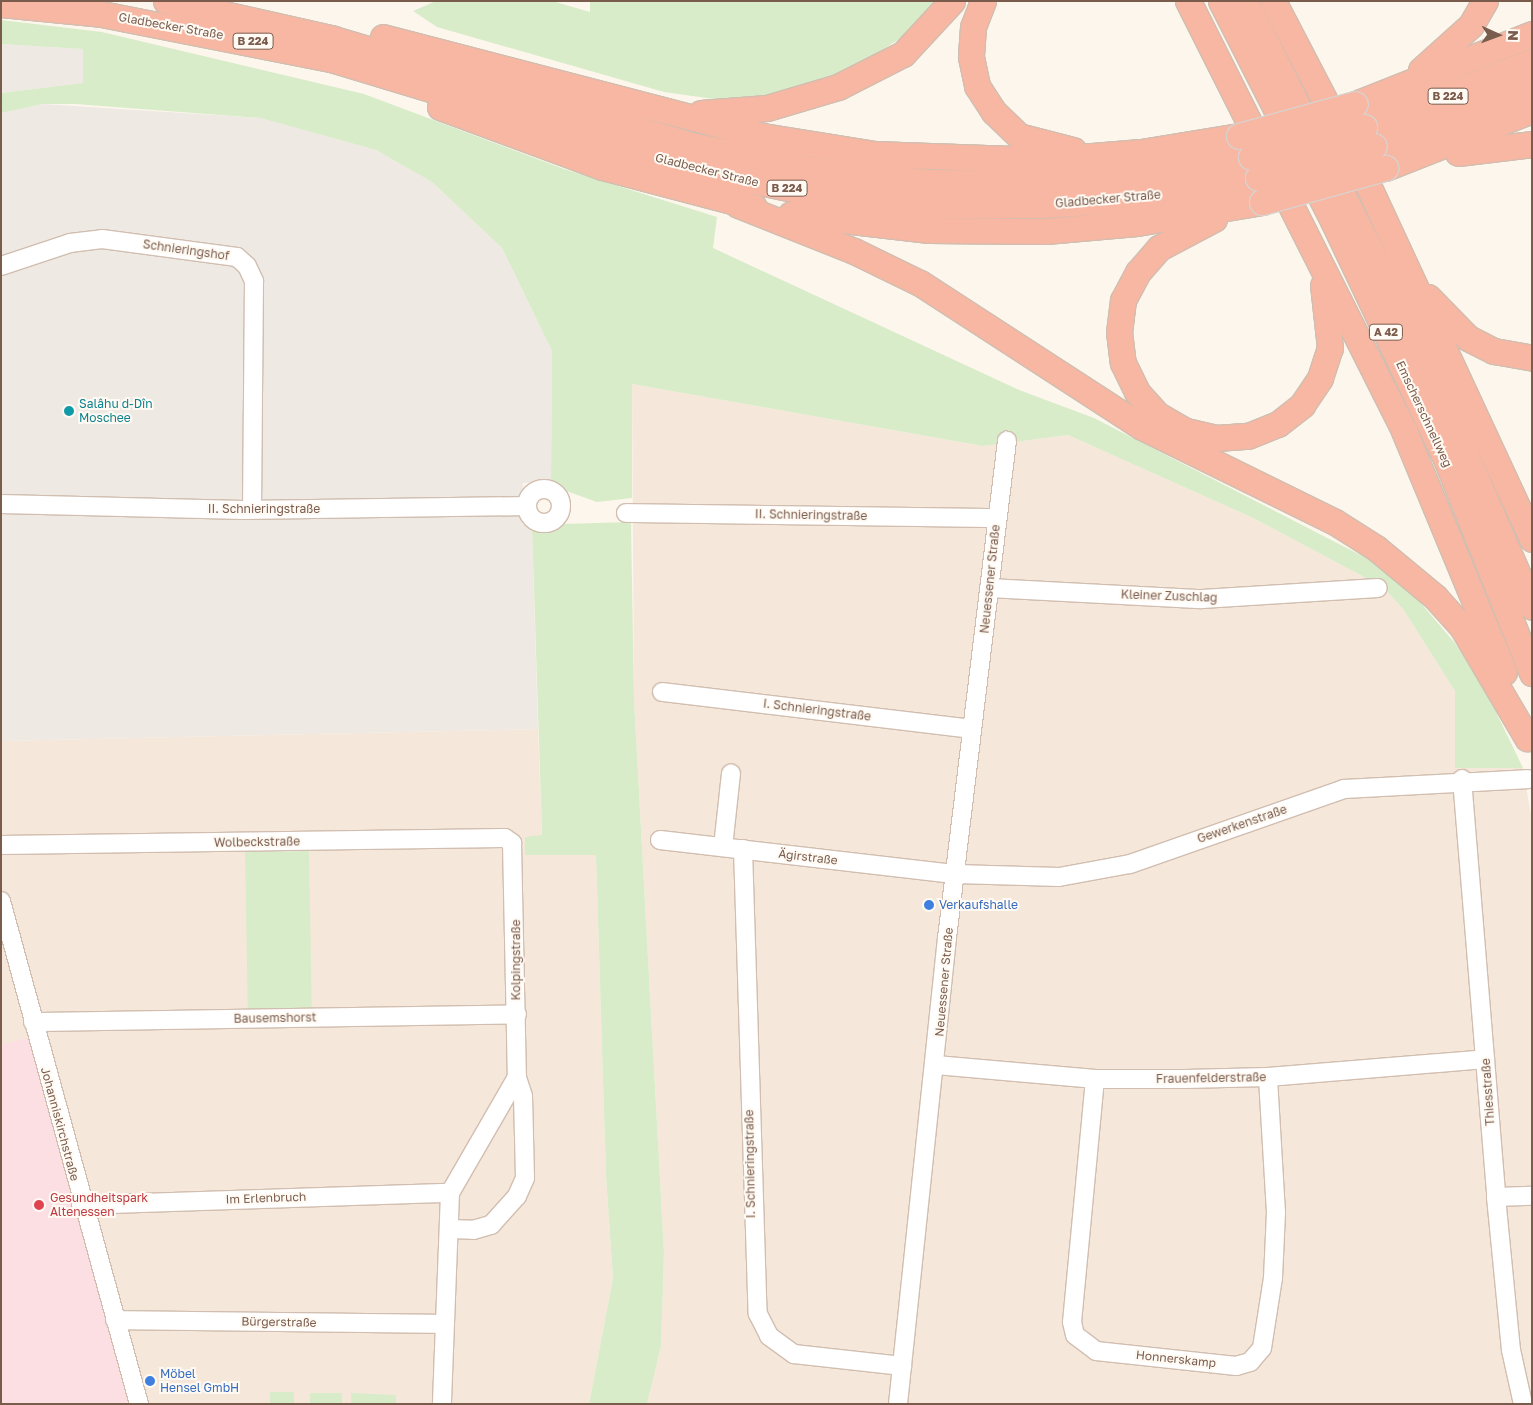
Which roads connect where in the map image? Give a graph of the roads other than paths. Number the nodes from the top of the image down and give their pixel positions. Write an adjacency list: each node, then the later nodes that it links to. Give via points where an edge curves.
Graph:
1 (166, 1): 11 (highway, Gladbecker Straße / B 224)
2 (952, 1): 17 (highway, via 903,54 810,97 767,108 705,113)
3 (982, 1): 21 (highway, via 973,27 971,57 977,86 994,112 1020,136)
4 (1188, 1): 26 (highway)
5 (1221, 1): 40 (highway, Emscherschnellweg / A 42, via 1429,423)
6 (1245, 1): 39 (highway, Emscherschnellweg / A 42, via 1412,333)
7 (1272, 1): 13 (highway)
8 (1286, 1): 13 (highway)
9 (1485, 1): 19 (highway, via 1446,52)
10 (1, 4): 14 (highway, Gladbecker Straße / B 224, via 156,23)
11 (249, 17): 17 (highway, via 336,27 416,44); 22 (highway, Gladbecker Straße / B 224, via 414,62 629,128 815,170 930,182 1044,183 1132,176)
12 (1532, 34): 19 (highway)
13 (1298, 50): 27 (highway)
14 (331, 59): 22 (highway, Gladbecker Straße / B 224, via 691,168 813,193 930,205 1043,205 1134,198); 24 (highway, via 480,123 602,167)
15 (1532, 61): 19 (highway, Gladbecker Straße / B 224)
16 (1532, 84): 19 (highway, Gladbecker Straße / B 224)
17 (614, 98): 21 (highway, via 763,136 874,154 991,161)
18 (1532, 110): 23 (highway)
19 (1364, 126): 22 (highway, Gladbecker Straße / B 224, bridge)
20 (1532, 144): 23 (highway, via 1495,145)
21 (1100, 155): 22 (highway)
22 (1249, 157)
23 (1384, 168): 25 (highway, bridge)
24 (738, 205): 25 (highway, via 868,225 992,232 1104,227); 43 (highway, via 854,251 920,283 1142,427 1335,522 1376,548 1434,597 1462,627)
25 (1239, 207): 26 (highway, via 1159,248 1138,272 1124,300 1119,332 1122,355 1137,392 1158,415 1186,431 1216,438 1248,436 1278,424 1302,405 1320,378 1330,348 1330,316)
26 (1317, 251): 43 (highway, via 1404,431 1463,566)
27 (1401, 257): 29 (highway, via 1430,298 1468,338 1494,352); 36 (highway)
28 (1, 266): 33 (street, Schnieringshof, via 70,243 102,239 237,257 247,266 254,281)
29 (1532, 358)
30 (1007, 441): 35 (street, Neuessener Straße)
31 (1, 504): 33 (street, II. Schnieringstraße)
32 (527, 506): 33 (street, II. Schnieringstraße)
33 (252, 509)
34 (626, 513): 35 (street, II. Schnieringstraße)
35 (997, 518): 37 (street, Neuessener Straße)
36 (1532, 539)
37 (989, 588): 38 (street, Kleiner Zuschlag, via 1202,600); 42 (street, Neuessener Straße)
38 (1378, 588)
39 (1532, 607)
40 (1532, 673)
41 (662, 692): 42 (street, I. Schnieringstraße)
42 (972, 729): 52 (street, Neuessener Straße)
43 (1529, 745)
44 (731, 773): 50 (street)
45 (1462, 779): 46 (street, Gewerkenstraße); 52 (street, Gewerkenstraße, via 1344,789 1130,864 1059,877); 56 (street, Thiesstraße)
46 (1529, 780)
47 (660, 840): 50 (street, Ägirstraße)
48 (512, 843): 49 (street, Wolbeckstraße, via 504,838); 54 (street, Kolpingstraße)
49 (1, 845)
50 (723, 847): 51 (street, Ägirstraße)
51 (743, 849): 52 (street, Ägirstraße); 68 (street, I. Schnieringstraße, via 758,1314 769,1336 794,1354)
52 (956, 874): 57 (street, Neuessener Straße)
53 (1, 900): 55 (street, Johanniskirchstraße)
54 (517, 1014): 55 (street, Bausemshorst); 58 (street, Kolpingstraße)
55 (33, 1022): 64 (street, Johanniskirchstraße)
56 (1485, 1059): 59 (street, Frauenfelderstraße); 63 (street, Thiesstraße)
57 (936, 1065): 60 (street, Frauenfelderstraße); 68 (street, Neuessener Straße)
58 (518, 1077): 61 (street); 65 (street, Kolpingstraße, via 523,1096 525,1178 517,1196 491,1225 473,1230)
59 (1268, 1077): 60 (street, Frauenfelderstraße); 60 (street, Honnerskamp, via 1276,1213 1273,1278 1262,1348 1250,1362 1236,1366 1092,1351 1075,1335 1072,1322)
60 (1095, 1078)
61 (450, 1193): 64 (street, Im Erlenbruch); 65 (street)
62 (1532, 1196): 63 (street)
63 (1496, 1197): 72 (street, Thiesstraße, via 1511,1350)
64 (82, 1205): 66 (street, Johanniskirchstraße)
65 (448, 1229): 67 (street)
66 (115, 1320): 67 (street, Bürgerstraße); 69 (street, Johanniskirchstraße)
67 (443, 1324): 70 (street)
68 (902, 1366): 71 (street, Neuessener Straße)
69 (139, 1404)
70 (442, 1404)
71 (898, 1404)
72 (1523, 1404)

